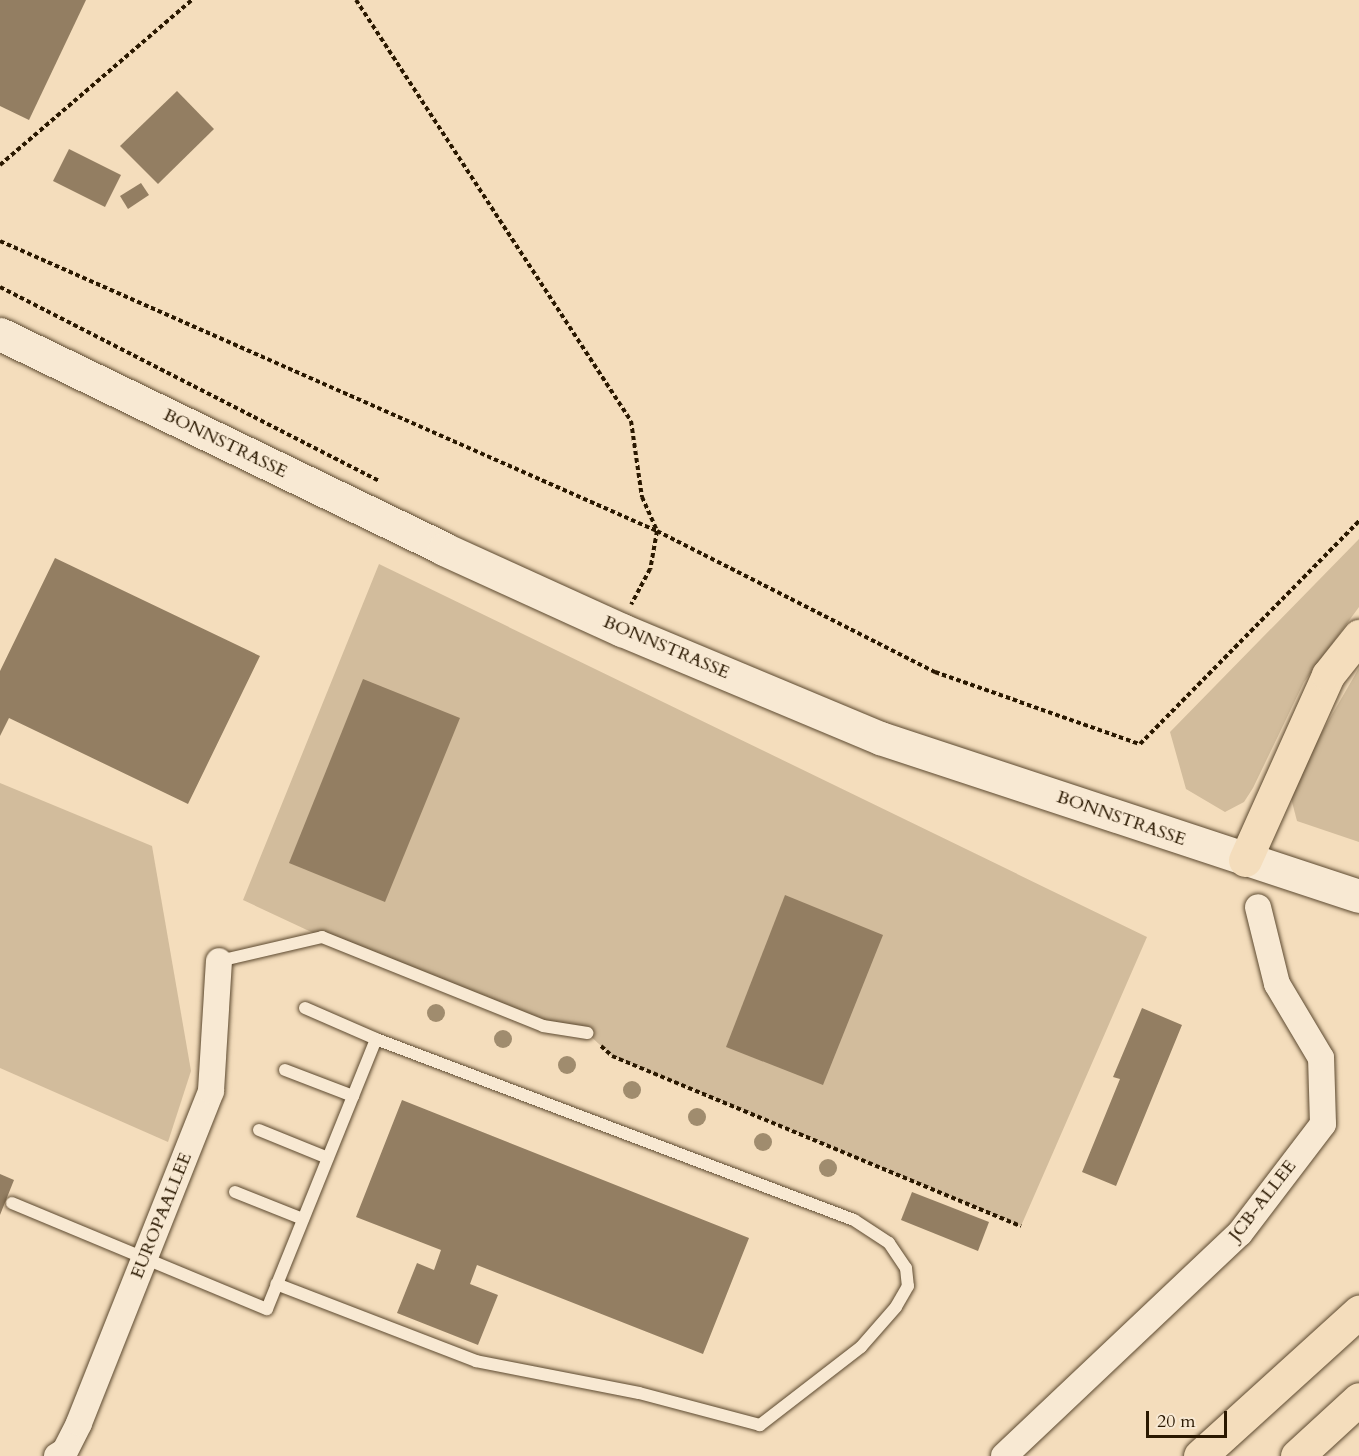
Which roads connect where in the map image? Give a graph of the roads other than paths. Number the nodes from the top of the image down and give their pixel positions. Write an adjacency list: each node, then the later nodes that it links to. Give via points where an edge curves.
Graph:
1 (0, 334): 3 (main road, BONNSTRASSE, via 444,549 621,630 880,738)
2 (1359, 636): 3 (highway, via 1328,675)
3 (1245, 860): 4 (main road, BONNSTRASSE)
4 (1359, 896)
5 (1258, 907): 22 (street, JCB-ALLEE, via 1277,984 1320,1058 1323,1124 1240,1233)
6 (219, 961): 8 (lane, via 322,937 543,1026); 17 (street, EUROPAALLEE, via 212,1092)
7 (305, 1008): 9 (lane)
8 (587, 1033)
9 (376, 1039): 11 (lane); 18 (lane, via 854,1220 889,1243 906,1268 908,1286 896,1307 861,1347 760,1425 639,1393 476,1360)
10 (285, 1070): 11 (lane)
11 (353, 1096): 13 (lane)
12 (260, 1130): 13 (lane)
13 (328, 1158): 16 (lane)
14 (235, 1191): 16 (lane)
15 (12, 1203): 17 (lane)
16 (303, 1219): 18 (lane)
17 (145, 1259): 18 (lane, via 267,1309); 21 (street, EUROPAALLEE, via 80,1423 65,1451)
18 (276, 1284)
19 (1359, 1312): 23 (highway)
20 (1359, 1399): 24 (highway)
21 (57, 1456)
22 (1004, 1456)
23 (1200, 1456)
24 (1297, 1456)

